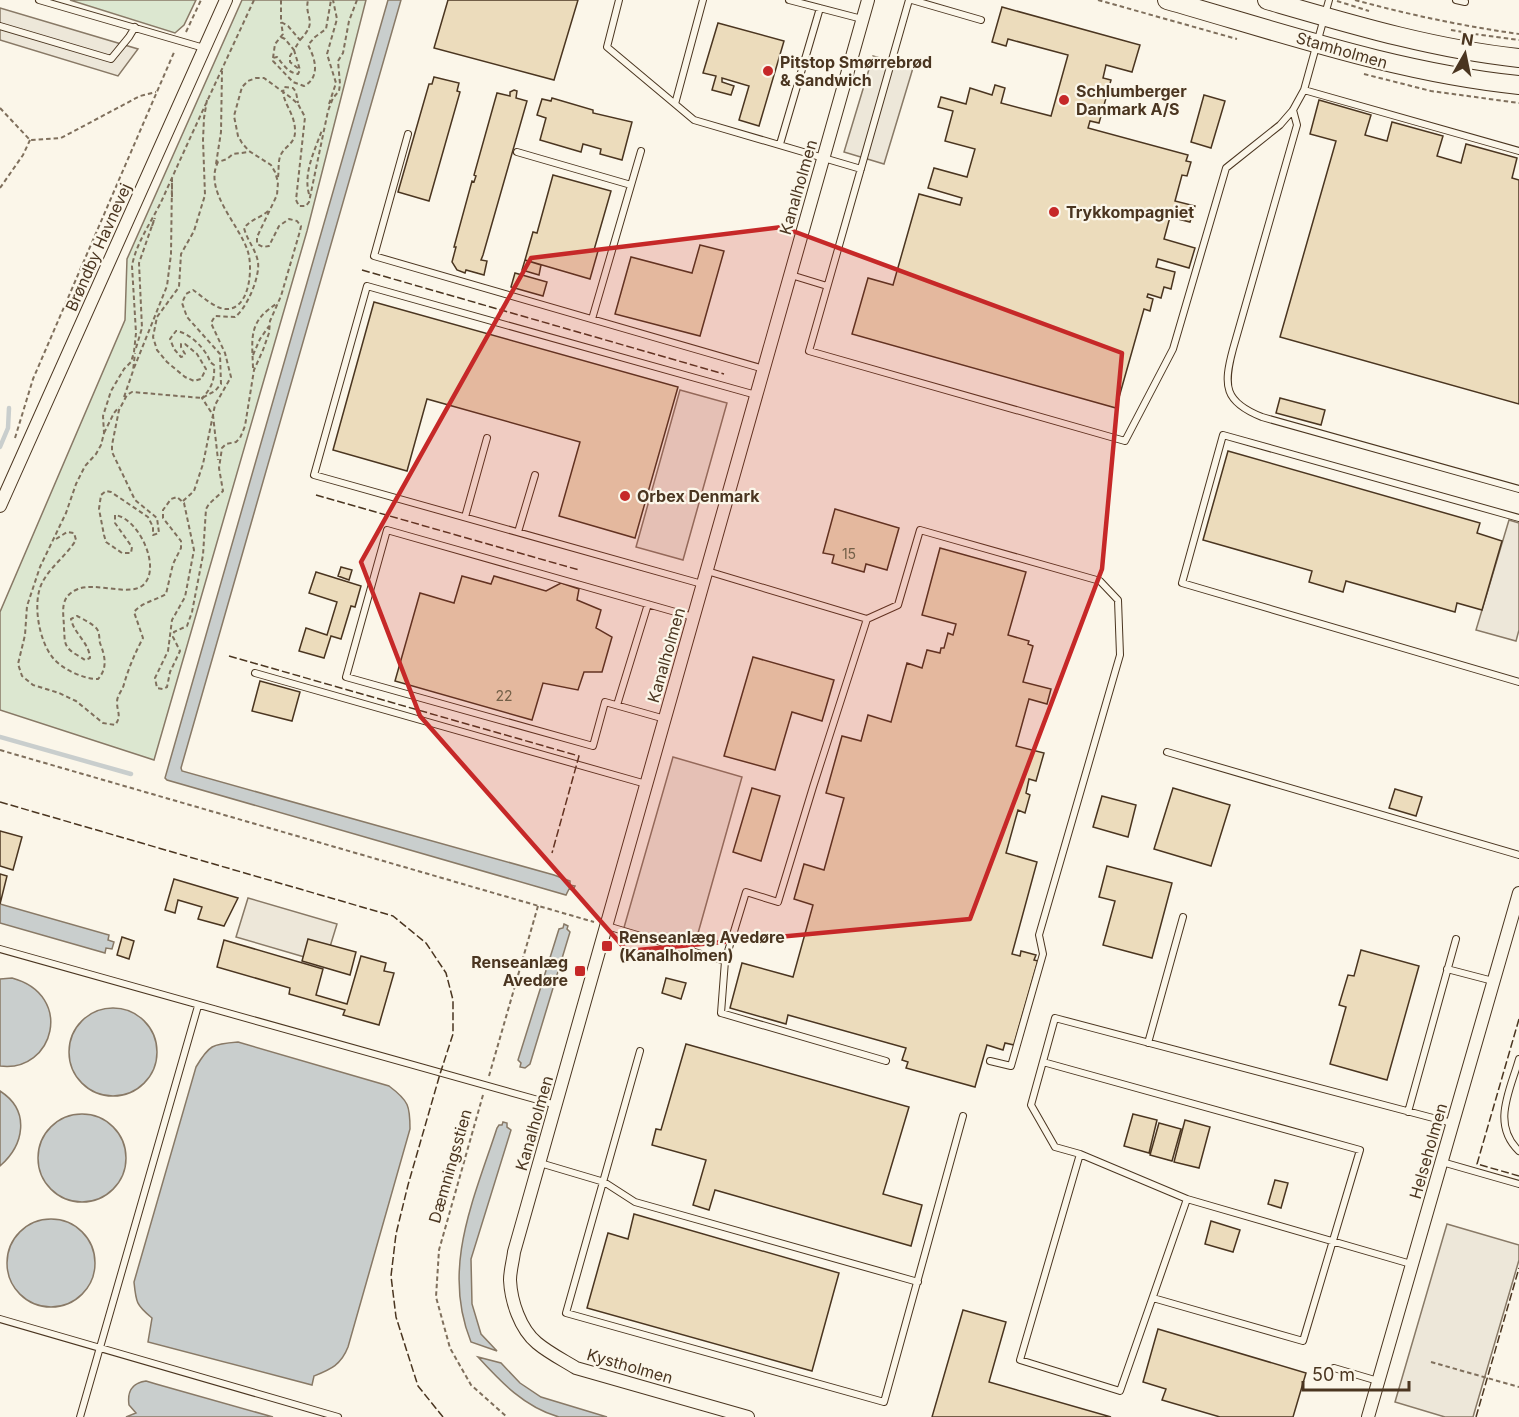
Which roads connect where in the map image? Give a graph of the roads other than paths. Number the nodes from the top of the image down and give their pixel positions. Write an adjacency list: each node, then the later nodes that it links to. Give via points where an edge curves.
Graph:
1 (39, 0): 17 (lane)
2 (226, 0): 19 (street, Brøndby Havnevej)
3 (619, 0): 23 (lane, via 607,47)
4 (703, 0): 23 (lane)
5 (789, 0): 13 (lane)
6 (868, 0): 14 (street, Kanalholmen)
7 (911, 0): 15 (lane); 31 (lane)
8 (1167, 0): 18 (street, Stamholmen)
9 (1266, 0): 12 (street, Stamholmen)
10 (1456, 0): 11 (lane)
11 (1465, 2)
12 (1328, 6): 18 (lane); 20 (street, Stamholmen, via 1446,47)
13 (820, 8): 14 (lane); 26 (lane)
14 (862, 20): 30 (street, Kanalholmen)
15 (981, 20)
16 (0, 26): 17 (lane, via 111,59)
17 (135, 27): 19 (lane)
18 (1317, 43): 21 (street, Stamholmen, via 1434,73); 22 (lane)
19 (205, 48): 41 (street, Brøndby Havnevej)
20 (1519, 58)
21 (1519, 85)
22 (1304, 90): 24 (lane); 28 (lane)
23 (675, 104): 26 (lane, via 694,120)
24 (1293, 110): 34 (lane, via 1226,168 1173,349 1125,441 809,351); 40 (lane, via 1297,125 1233,349 1227,374 1229,391 1242,409 1262,417)
25 (408, 134): 35 (lane, via 374,256)
26 (780, 144): 30 (lane)
27 (641, 151): 32 (lane)
28 (1519, 151)
29 (517, 152): 32 (lane)
30 (824, 157): 31 (lane); 33 (street, Kanalholmen)
31 (861, 169): 34 (lane)
32 (631, 185): 35 (lane)
33 (790, 274): 34 (lane); 36 (street, Kanalholmen)
34 (827, 286)
35 (592, 319): 36 (lane)
36 (764, 369): 37 (street, Kanalholmen)
37 (756, 395): 42 (lane, via 367,286 314,475); 45 (street, Kanalholmen)
38 (487, 438): 42 (lane)
39 (535, 475): 44 (lane)
40 (1519, 489)
41 (0, 506)
42 (465, 517): 44 (lane)
43 (1519, 518): 51 (lane, via 1223,435 1182,583)
44 (518, 532): 46 (lane)
45 (707, 571): 46 (street, Kanalholmen); 49 (lane)
46 (703, 584): 48 (street, Kanalholmen)
47 (648, 604): 48 (lane); 52 (lane); 52 (lane, via 387,530 346,677 592,746 605,702)
48 (694, 617): 53 (street, Kanalholmen)
49 (867, 619): 62 (lane, via 778,902 746,892); 70 (lane, via 898,605 920,530 1100,581 1118,600 1120,655 1039,935 1043,954 1011,1066)
50 (255, 673): 55 (lane)
51 (1519, 682)
52 (617, 705): 53 (lane)
53 (665, 719): 55 (street, Kanalholmen)
54 (1167, 752): 56 (lane)
55 (646, 784): 59 (street, Kanalholmen)
56 (1519, 855)
57 (1519, 893): 64 (street, Helseholmen)
58 (1183, 917): 66 (lane)
59 (607, 926): 62 (lane); 72 (street, Kanalholmen)
60 (1456, 939): 63 (lane)
61 (0, 949): 65 (lane)
62 (725, 961): 69 (lane, via 721,1013)
63 (1448, 969): 64 (lane); 73 (lane)
64 (1494, 981): 75 (street, Helseholmen)
65 (198, 1006): 72 (lane); 89 (lane)
66 (1149, 1043): 71 (lane, via 1055,1018); 73 (lane)
67 (640, 1051): 80 (lane)
68 (1519, 1059): 76 (lane, via 1503,1114 1504,1130)
69 (886, 1061)
70 (990, 1061)
71 (1043, 1062): 77 (lane, via 1030,1105 1055,1147); 83 (lane, via 1360,1150)
72 (556, 1105): 79 (street, Kanalholmen)
73 (1408, 1112): 75 (lane)
74 (963, 1116): 85 (lane)
75 (1453, 1124): 78 (street, Helseholmen)
76 (1519, 1151)
77 (1080, 1154): 82 (lane); 86 (lane, via 1020,1360 1120,1391)
78 (1442, 1162): 81 (lane); 84 (street, Helseholmen)
79 (540, 1163): 80 (lane); 88 (street, Kanalholmen, via 510,1279)
80 (604, 1182): 85 (lane, via 635,1202); 85 (lane, via 566,1313 884,1402)
81 (1519, 1184)
82 (1187, 1199): 83 (lane); 86 (lane)
83 (1334, 1241): 84 (lane); 86 (lane, via 1304,1341)
84 (1412, 1264): 91 (street, Helseholmen)
85 (918, 1282)
86 (1153, 1298)
87 (0, 1319): 89 (lane)
88 (519, 1320): 95 (street, Kystholmen, via 535,1342 576,1368)
89 (100, 1349): 93 (lane); 94 (lane)
90 (1334, 1368): 91 (lane)
91 (1378, 1381): 92 (street, Helseholmen)
92 (1371, 1416)
93 (80, 1417)
94 (339, 1417)
95 (748, 1417)

